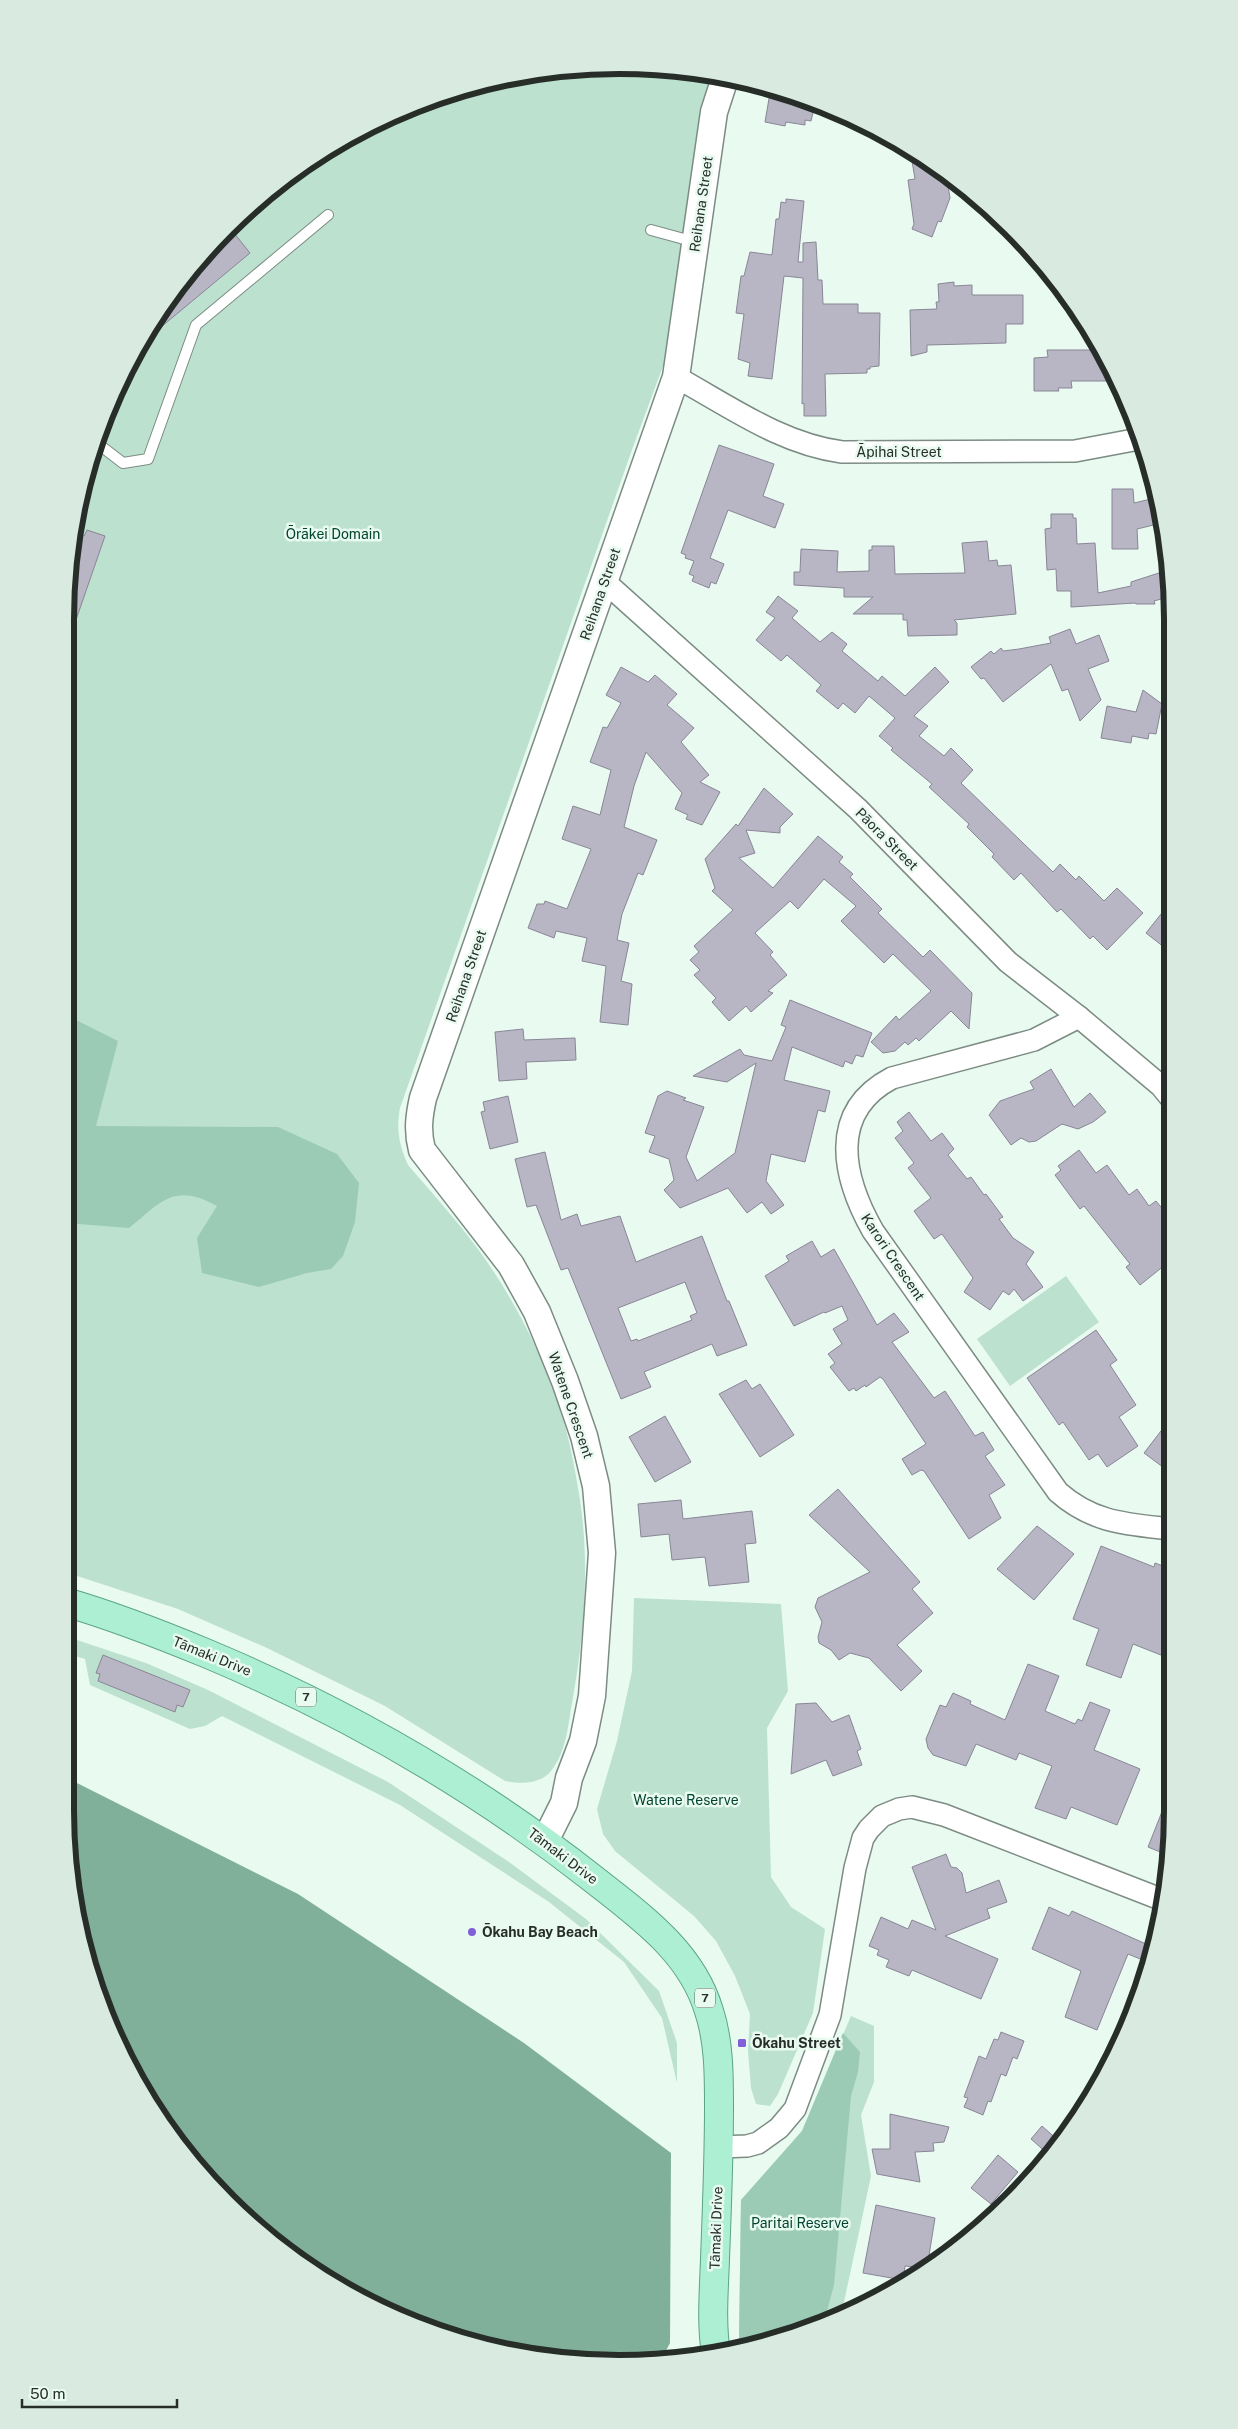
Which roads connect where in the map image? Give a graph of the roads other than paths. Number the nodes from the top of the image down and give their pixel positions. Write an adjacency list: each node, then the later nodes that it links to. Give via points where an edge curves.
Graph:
1 (723, 84): 4 (street, Reihana Street, via 714,112)
2 (328, 215): 7 (lane, via 196,325 148,459 123,463)
3 (651, 230): 4 (lane)
4 (696, 242): 5 (street, Reihana Street)
5 (676, 377): 6 (street, Āpihai Street, via 788,439 824,450 1075,451); 8 (street, Reihana Street)
6 (1134, 440)
7 (102, 447)
8 (604, 582): 9 (street, Pāora Street, via 858,809 1008,962); 11 (street, Reihana Street)
9 (1080, 1016): 10 (street, Pāora Street); 12 (street, Karori Crescent, via 1034,1040 892,1078 878,1085 866,1095 851,1121 847,1154 849,1174 859,1205 873,1231 1058,1492 1072,1504 1102,1519)
10 (1164, 1090)
11 (423, 1098): 14 (street, Watene Crescent, via 418,1135 422,1150 510,1265 537,1312 584,1436 596,1486 602,1553 592,1696 583,1741 564,1803)
12 (1164, 1528)
13 (74, 1605): 14 (main road, Tāmaki Drive / 7, via 190,1647 314,1701 437,1769)
14 (537, 1835): 16 (main road, Tāmaki Drive / 7, via 649,1923 691,1970 702,1990 715,2032)
15 (1157, 1898): 16 (street, via 944,1815 912,1807 882,1816 863,1838 830,2015 795,2109 779,2128 758,2143)
16 (719, 2147): 17 (main road, Tāmaki Drive / 7, via 713,2325)
17 (715, 2347)

